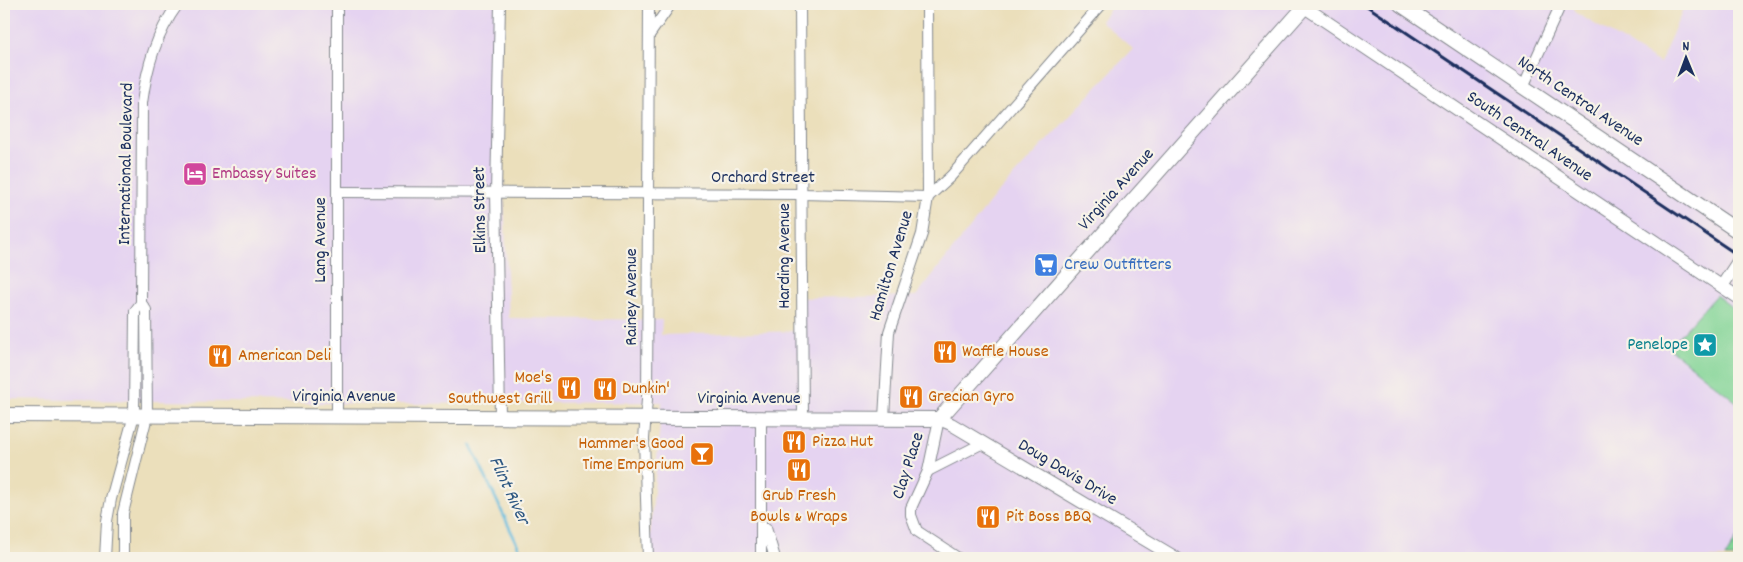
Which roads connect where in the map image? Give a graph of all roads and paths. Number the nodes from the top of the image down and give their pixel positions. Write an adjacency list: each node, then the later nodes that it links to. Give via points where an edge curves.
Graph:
1 (178, 4): 24 (street, International Boulevard, via 155,43 142,103 141,303 136,311)
2 (337, 4): 14 (street, Lang Avenue)
3 (500, 4): 15 (street, Elkins Street)
4 (649, 4): 12 (street, Rainey Avenue)
5 (671, 4): 12 (street)
6 (800, 4): 17 (street, Harding Avenue)
7 (927, 4): 18 (street, Hamilton Avenue)
8 (1102, 4): 18 (street, via 951,176)
9 (1400, 4): 13 (main road, North Central Avenue)
10 (1561, 4): 13 (street)
11 (1304, 5): 21 (street, South Central Avenue); 31 (main road, Virginia Avenue)
12 (649, 35): 16 (street, Rainey Avenue)
13 (1522, 86): 19 (main road, North Central Avenue)
14 (337, 192): 15 (street, Orchard Street); 25 (street, Lang Avenue)
15 (496, 193): 16 (street, Orchard Street); 26 (street, Elkins Street)
16 (649, 194): 17 (street, Orchard Street); 27 (street, Rainey Avenue)
17 (801, 194): 18 (street, Orchard Street); 29 (street, Harding Avenue)
18 (928, 197): 30 (street, Hamilton Avenue, via 922,234 889,332)
19 (1739, 232)
20 (1739, 260): 21 (street)
21 (1722, 286): 22 (street, South Central Avenue)
22 (1739, 298)
23 (4, 414): 24 (main road, Virginia Avenue)
24 (140, 416): 25 (main road, Virginia Avenue); 35 (street, via 111,499); 36 (street, via 123,513)
25 (337, 416): 26 (main road, Virginia Avenue)
26 (500, 416): 27 (main road, Virginia Avenue)
27 (646, 417): 28 (main road, Virginia Avenue); 37 (street, Rainey Avenue)
28 (761, 417): 29 (main road, Virginia Avenue); 34 (street)
29 (803, 418): 30 (main road, Virginia Avenue)
30 (884, 418): 31 (main road, Virginia Avenue)
31 (939, 420): 32 (street, Doug Davis Drive); 33 (street, Clay Place)
32 (983, 443): 33 (street); 41 (street, Doug Davis Drive)
33 (928, 471): 40 (street, Clay Place, via 911,508 912,524 924,537)
34 (761, 503): 38 (street); 39 (street, via 768,542)
35 (105, 558)
36 (123, 558)
37 (648, 558)
38 (761, 558)
39 (775, 558)
40 (958, 558)
41 (1176, 558)

